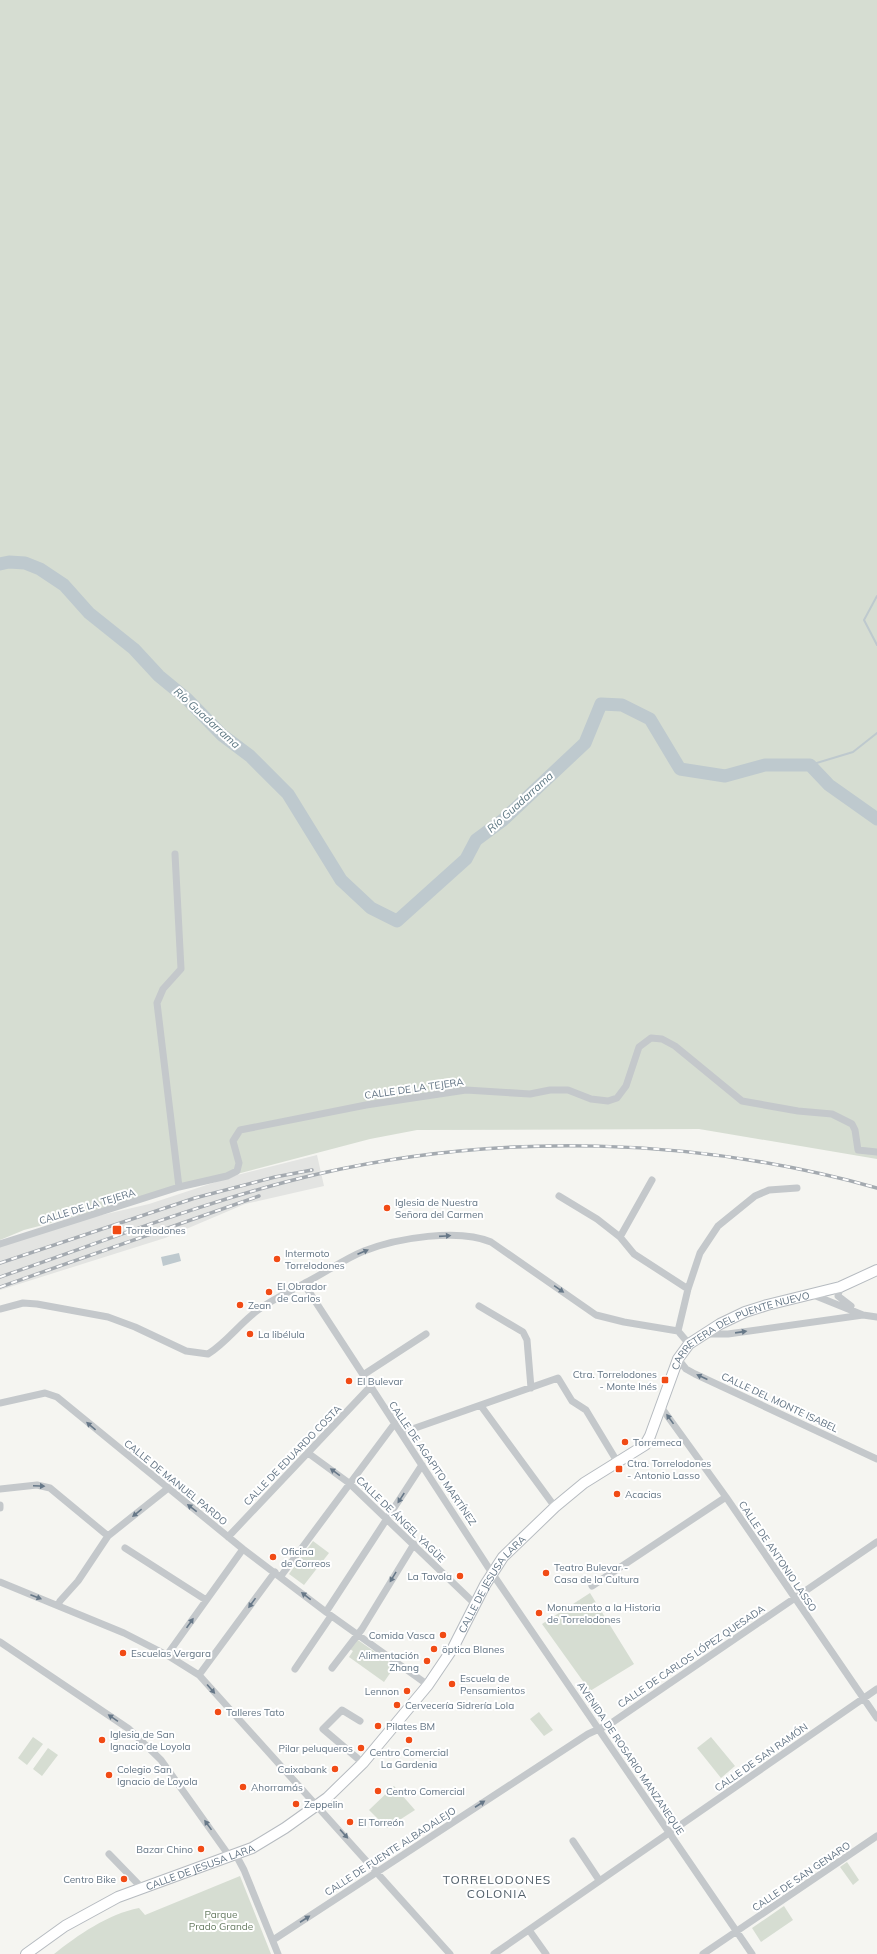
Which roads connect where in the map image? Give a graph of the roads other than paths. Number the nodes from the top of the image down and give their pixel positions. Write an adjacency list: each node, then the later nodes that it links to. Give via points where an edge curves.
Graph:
1 (175, 854): 4 (street, via 181,969 163,989 157,1003)
2 (877, 1152): 4 (street, CALLE DE LA TEJERA, via 858,1150 852,1124 832,1114 742,1101 675,1046 662,1039 651,1038 639,1047 626,1086 617,1098 608,1101 591,1099 568,1090 530,1094 466,1090 366,1105 240,1130 233,1141 239,1163 238,1171)
3 (652, 1180): 7 (street)
4 (179, 1187): 8 (street, CALLE DE LA TEJERA)
5 (796, 1188): 12 (street, via 769,1190 755,1196 718,1226 700,1254)
6 (559, 1196): 7 (street, via 597,1219)
7 (620, 1237): 12 (street, via 634,1254)
8 (0, 1244)
9 (877, 1270): 11 (main road, CARRETERA DEL PUENTE NUEVO)
10 (304, 1284): 15 (street, via 258,1310 208,1354 186,1351 108,1317 37,1304 23,1303); 18 (street, one-way to 18, via 363,1251 384,1244 445,1235 467,1235 491,1242 596,1315); 23 (street, CALLE DE AGAPITO MARTÍNEZ)
11 (840, 1287): 13 (main road, CARRETERA DEL PUENTE NUEVO); 16 (street, via 838,1296)
12 (688, 1289): 18 (street)
13 (810, 1294): 16 (street); 20 (main road, CARRETERA DEL PUENTE NUEVO, via 745,1312)
14 (479, 1306): 25 (street, via 523,1332 527,1340)
15 (0, 1309)
16 (863, 1315): 17 (street); 20 (street, one-way to 16, via 728,1334)
17 (877, 1317)
18 (678, 1331): 21 (street)
19 (426, 1334): 23 (street)
20 (702, 1334): 21 (main road, CARRETERA DEL PUENTE NUEVO)
21 (689, 1344): 22 (main road, CARRETERA DEL PUENTE NUEVO)
22 (678, 1359): 28 (main road, CARRETERA DEL PUENTE NUEVO); 33 (street, CALLE DEL MONTE ISABEL, one-way to 22, via 695,1374 686,1369)
23 (363, 1375): 24 (street, CALLE DE AGAPITO MARTÍNEZ)
24 (370, 1387): 29 (street, CALLE DE AGAPITO MARTÍNEZ); 32 (street, CALLE DE EDUARDO COSTA)
25 (531, 1388): 27 (street); 34 (street, via 558,1378 572,1401 586,1410)
26 (0, 1403): 37 (street, CALLE DE MANUEL PARDO, one-way to 26, via 51,1394 45,1393)
27 (481, 1406): 30 (street); 40 (street)
28 (662, 1407): 31 (main road, CARRETERA DEL PUENTE NUEVO); 39 (street, CALLE DE ANTONIO LASSO, one-way to 28)
29 (395, 1423): 30 (street, CALLE DE AGAPITO MARTÍNEZ); 36 (street)
30 (401, 1433): 35 (street, CALLE DE AGAPITO MARTÍNEZ)
31 (650, 1436): 34 (main road, CALLE DE JESUSA LARA, via 645,1445)
32 (308, 1453): 36 (street, CALLE DE ÁNGEL YAGÜE, one-way to 32); 43 (street, CALLE DE EDUARDO COSTA)
33 (877, 1459)
34 (618, 1463): 40 (main road, CALLE DE JESUSA LARA, via 584,1483)
35 (422, 1465): 41 (street, one-way to 41); 48 (street, CALLE DE AGAPITO MARTÍNEZ)
36 (350, 1483): 41 (street, CALLE DE ÁNGEL YAGÜE); 49 (street)
37 (167, 1489): 42 (street, one-way to 42); 43 (street, CALLE DE MANUEL PARDO, one-way to 37)
38 (0, 1490): 42 (street, one-way to 42, via 37,1485 50,1488)
39 (726, 1497): 51 (street); 52 (street, CALLE DE ANTONIO LASSO)
40 (555, 1507): 48 (main road, CALLE DE JESUSA LARA, via 503,1556)
41 (388, 1518): 45 (street, CALLE DE ÁNGEL YAGÜE); 56 (street)
42 (108, 1536): 55 (street)
43 (228, 1537): 47 (street, CALLE DE MANUEL PARDO)
44 (877, 1542): 52 (street, CALLE DE CARLOS LÓPEZ QUESADA)
45 (414, 1544): 54 (street, CALLE DE ÁNGEL YAGÜE); 57 (street, one-way to 57)
46 (125, 1548): 53 (street)
47 (243, 1549): 49 (street, CALLE DE MANUEL PARDO); 53 (street)
48 (492, 1573): 54 (main road, CALLE DE JESUSA LARA); 68 (street, AVENIDA DE ROSARIO MANZANEQUE)
49 (278, 1574): 56 (street, CALLE DE MANUEL PARDO, one-way to 49); 62 (street, one-way to 62)
50 (0, 1582): 55 (street, one-way to 55)
51 (592, 1586)
52 (794, 1598): 65 (street, CALLE DE ANTONIO LASSO); 68 (street, CALLE DE CARLOS LÓPEZ QUESADA)
53 (206, 1600): 59 (street, one-way to 53)
54 (475, 1604): 63 (main road, CALLE DE JESUSA LARA, via 453,1648)
55 (58, 1605): 59 (street)
56 (329, 1614): 57 (street, CALLE DE MANUEL PARDO); 61 (street)
57 (357, 1635): 60 (street); 63 (street, CALLE DE MANUEL PARDO)
58 (0, 1642): 75 (street, one-way to 58, via 161,1760 129,1729)
59 (168, 1655): 62 (street)
60 (332, 1668)
61 (295, 1669)
62 (199, 1675): 70 (street, one-way to 70)
63 (428, 1685): 69 (main road, CALLE DE JESUSA LARA)
64 (877, 1689): 65 (street, CALLE DE SAN RAMÓN)
65 (864, 1698): 66 (street, CALLE DE ANTONIO LASSO); 71 (street, CALLE DE SAN RAMÓN)
66 (877, 1718)
67 (360, 1721): 69 (street, via 342,1710 323,1729)
68 (599, 1730): 71 (street, AVENIDA DE ROSARIO MANZANEQUE); 76 (street, CALLE DE FUENTE ALBADALEJO, one-way to 68, via 588,1734)
69 (364, 1763): 70 (main road, CALLE DE JESUSA LARA)
70 (316, 1806): 75 (main road, CALLE DE JESUSA LARA, via 285,1828); 76 (street, one-way to 76)
71 (669, 1832): 77 (street, CALLE DE SAN RAMÓN); 80 (street, AVENIDA DE ROSARIO MANZANEQUE)
72 (877, 1836): 80 (street, CALLE DE SAN GENARO)
73 (573, 1841): 77 (street)
74 (109, 1854): 78 (street)
75 (233, 1856): 78 (main road, CALLE DE JESUSA LARA); 81 (street, via 244,1870)
76 (377, 1872): 81 (street, CALLE DE FUENTE ALBADALEJO, one-way to 76); 84 (street)
77 (599, 1880): 79 (street, CALLE DE SAN RAMÓN)
78 (142, 1888): 82 (main road, CALLE DE JESUSA LARA, via 80,1916)
79 (529, 1930): 85 (street, CALLE DE SAN RAMÓN); 86 (street)
80 (736, 1931): 87 (street, CALLE DE SAN GENARO); 88 (street, AVENIDA DE ROSARIO MANZANEQUE)
81 (273, 1940): 83 (street)
82 (26, 1954)
83 (278, 1954)
84 (450, 1954)
85 (494, 1954)
86 (546, 1954)
87 (703, 1954)
88 (752, 1954)

